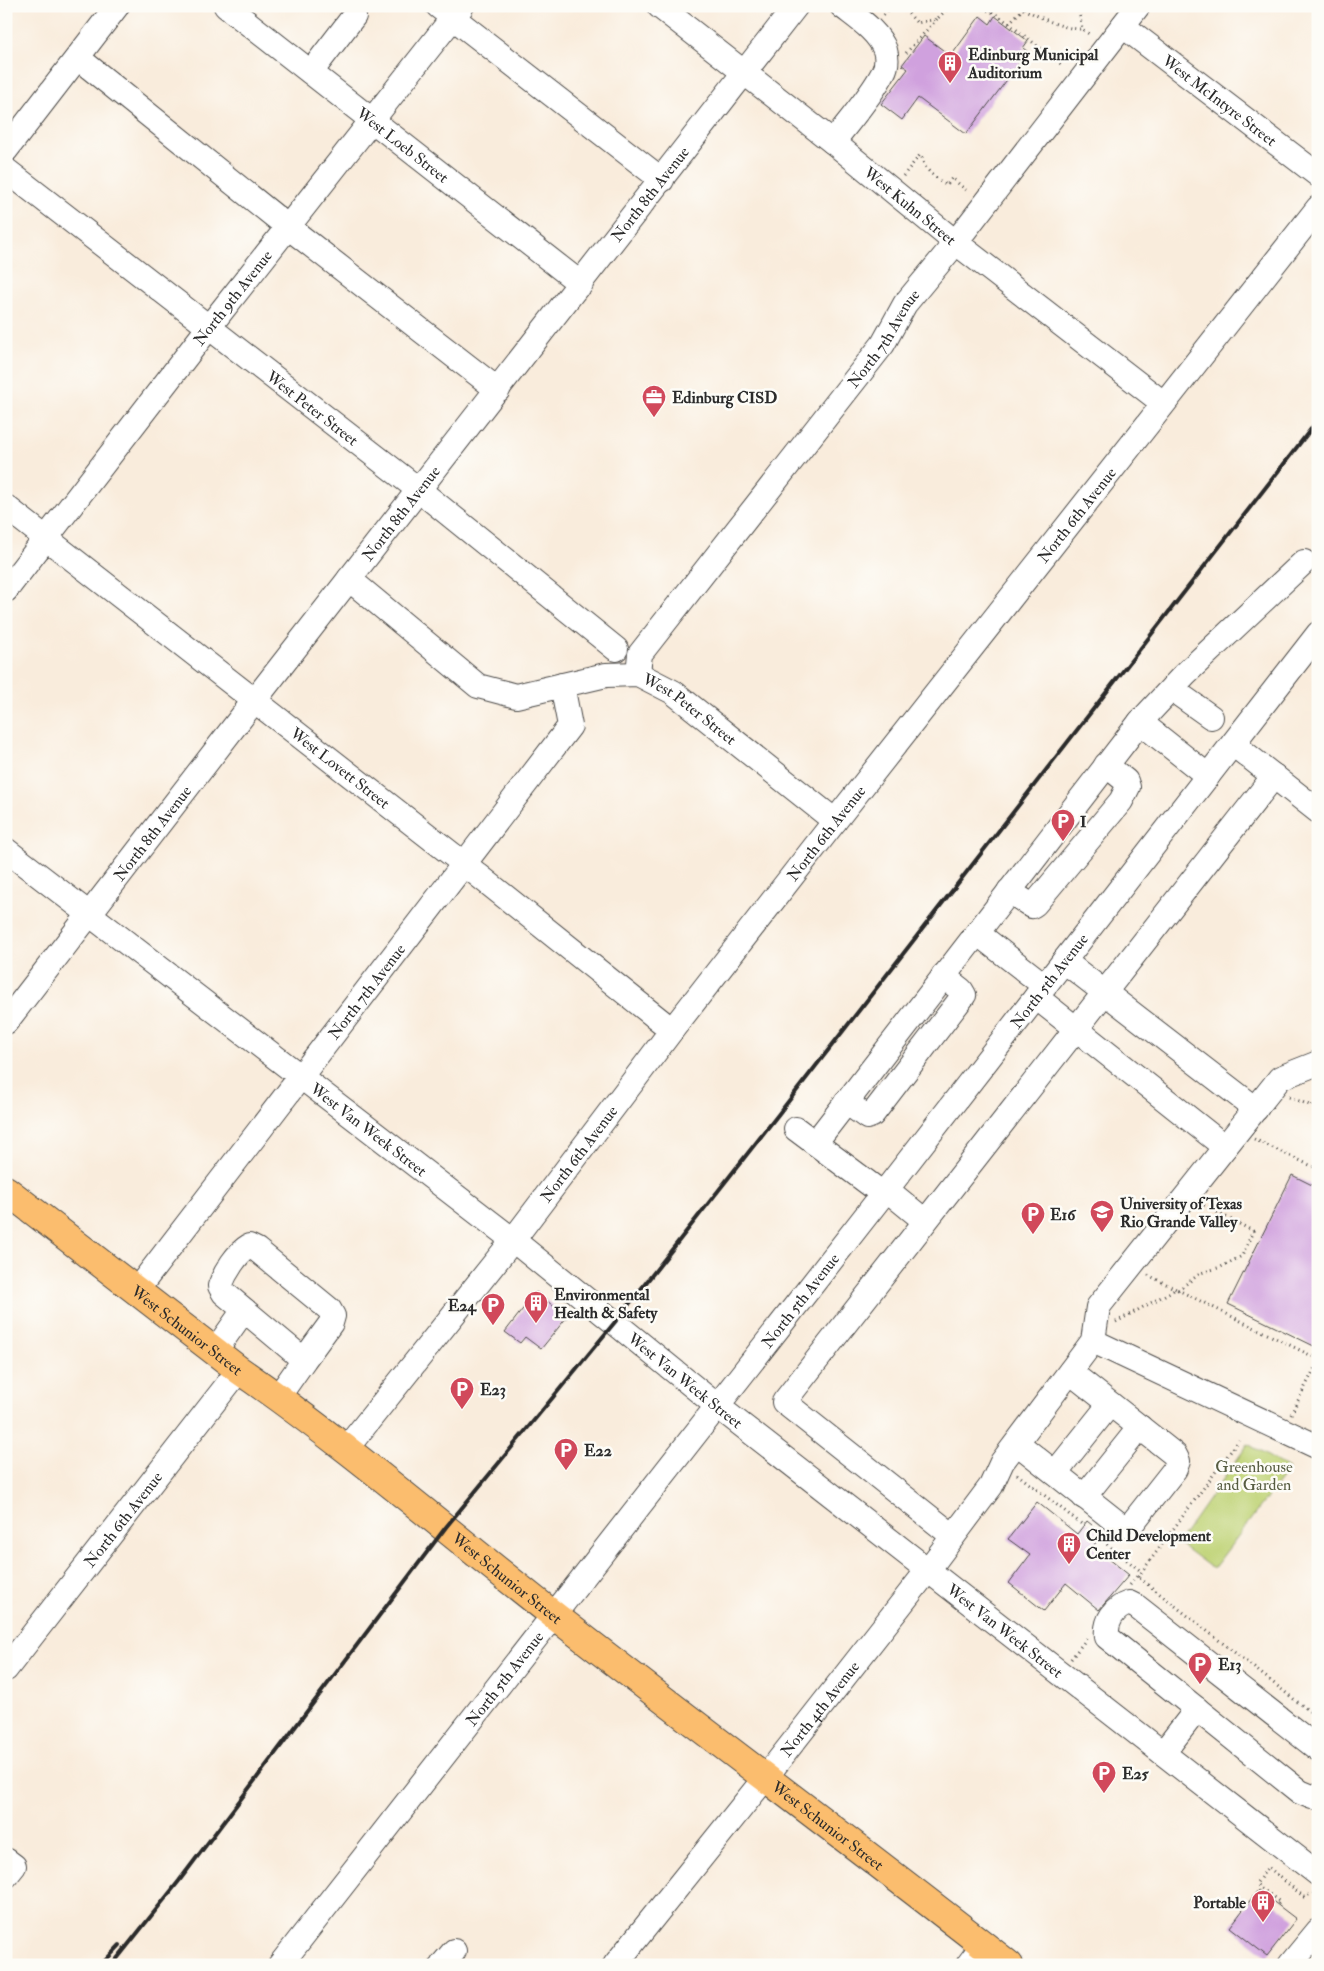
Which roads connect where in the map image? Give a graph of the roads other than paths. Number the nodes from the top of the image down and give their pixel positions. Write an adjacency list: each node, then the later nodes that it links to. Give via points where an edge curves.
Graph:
1 (117, 6): 10 (street)
2 (226, 6): 11 (street, West Loeb Street)
3 (660, 6): 12 (street, West Kuhn Street)
4 (796, 6): 12 (street, North 8th Avenue)
5 (842, 6): 14 (street, via 870,29 885,50 887,63 874,88)
6 (1138, 6): 9 (street, North 7th Avenue)
7 (451, 10): 13 (street, North 9th Avenue); 18 (street)
8 (354, 16): 11 (street)
9 (1117, 18): 17 (street, West McIntyre Street); 22 (street, North 7th Avenue)
10 (78, 58): 15 (street); 21 (street)
11 (311, 72): 13 (street, West Loeb Street)
12 (744, 72): 14 (street, West Kuhn Street); 18 (street, North 8th Avenue)
13 (373, 120): 21 (street, North 9th Avenue); 23 (street, West Loeb Street)
14 (834, 142): 22 (street, West Kuhn Street)
15 (6, 150)
16 (6, 170): 24 (street, West Peter Street)
17 (1318, 175)
18 (662, 180): 23 (street, North 8th Avenue)
19 (1318, 180): 20 (street)
20 (1315, 208): 26 (street, North 6th Avenue)
21 (288, 227): 24 (street, North 9th Avenue); 25 (street)
22 (955, 242): 26 (street, West Kuhn Street); 35 (street, North 7th Avenue, via 905,304 883,344 640,654)
23 (581, 284): 25 (street, North 8th Avenue)
24 (209, 328): 27 (street, West Peter Street); 29 (street, North 9th Avenue)
25 (498, 390): 27 (street, North 8th Avenue)
26 (1163, 403): 46 (street, North 6th Avenue)
27 (419, 490): 31 (street, North 8th Avenue); 34 (street, West Peter Street)
28 (6, 507): 29 (street, West Lovett Street)
29 (46, 539): 32 (street, North 9th Avenue); 38 (street, West Lovett Street)
30 (1304, 562): 37 (street)
31 (349, 579): 36 (street, West Peter Street, via 478,686 516,696); 38 (street, North 8th Avenue)
32 (6, 590)
33 (1318, 634): 41 (street, North 5th Avenue)
34 (616, 649)
35 (638, 674): 36 (street, West Peter Street, via 606,674); 46 (street, West Peter Street, via 673,692)
36 (562, 686): 48 (street, North 7th Avenue, via 570,726)
37 (1173, 687): 39 (street); 40 (street)
38 (254, 701): 48 (street, West Lovett Street); 50 (street, North 8th Avenue)
39 (1212, 717)
40 (1140, 722): 42 (street); 43 (street)
41 (1233, 744): 43 (street, North 5th Avenue); 44 (street)
42 (1106, 765): 49 (street); 49 (street, via 1126,781 1128,787 1121,802 1035,904 1027,904)
43 (1208, 776): 52 (street, North 5th Avenue)
44 (1274, 776): 45 (street); 54 (street)
45 (1318, 811)
46 (835, 821): 57 (street, North 6th Avenue)
47 (6, 850): 50 (street, West Van Week Street)
48 (463, 863): 57 (street, West Lovett Street); 59 (street, North 7th Avenue)
49 (1009, 891): 51 (street)
50 (90, 914): 55 (street, North 8th Avenue); 59 (street, West Van Week Street)
51 (977, 933): 53 (street); 63 (street, via 846,1102 805,1136)
52 (1064, 961): 53 (street, North 5th Avenue); 54 (street)
53 (1040, 991): 56 (street); 63 (street, North 5th Avenue)
54 (1104, 992): 56 (street); 60 (street)
55 (6, 1022)
56 (1076, 1028): 61 (street); 64 (street)
57 (672, 1030): 65 (street, North 6th Avenue)
58 (1318, 1063): 60 (street, via 1280,1078)
59 (301, 1078): 65 (street, West Van Week Street); 66 (street, North 7th Avenue)
60 (1256, 1109): 61 (street)
61 (1225, 1147): 68 (street, via 1098,1307)
62 (6, 1190): 66 (main road, West Schunior Street)
63 (885, 1191): 64 (street); 75 (street, North 5th Avenue)
64 (925, 1221): 82 (street, via 784,1402)
65 (513, 1240): 75 (street, West Van Week Street); 79 (street, North 6th Avenue)
66 (136, 1290): 69 (main road, West Schunior Street)
67 (244, 1310): 69 (street); 70 (street); 70 (street, via 220,1286 243,1249 250,1246 329,1309 333,1316)
68 (1093, 1341): 72 (street, North 4th Avenue); 78 (street)
69 (215, 1351): 71 (main road, West Schunior Street)
70 (304, 1360): 73 (street)
71 (239, 1370): 73 (main road, West Schunior Street); 85 (street, North 6th Avenue)
72 (1070, 1372): 74 (street); 77 (street, North 4th Avenue)
73 (278, 1396): 79 (main road, West Schunior Street)
74 (1110, 1404): 76 (street); 80 (street)
75 (716, 1405): 83 (street, West Van Week Street); 84 (street, North 5th Avenue)
76 (1140, 1427): 81 (street); 81 (street, via 1178,1461 1136,1519 1130,1526 1119,1524)
77 (1016, 1443): 80 (street); 82 (street, North 4th Avenue, via 1002,1462 991,1486)
78 (1318, 1447)
79 (346, 1449): 84 (main road, West Schunior Street)
80 (1055, 1473): 81 (street)
81 (1084, 1497)
82 (953, 1536): 83 (street, North 4th Avenue)
83 (928, 1570): 88 (street, West Van Week Street); 89 (street, North 4th Avenue)
84 (553, 1614): 89 (main road, West Schunior Street); 94 (street, North 5th Avenue)
85 (6, 1669)
86 (1197, 1709): 87 (street, via 1107,1637 1107,1622 1120,1606 1129,1603 1137,1607); 88 (street); 90 (street, via 1300,1792)
87 (1318, 1749)
88 (1162, 1753): 91 (street, West Van Week Street)
89 (765, 1778): 93 (main road, West Schunior Street); 95 (street, North 4th Avenue)
90 (1318, 1797)
91 (1315, 1884)
92 (1318, 1931): 97 (street)
93 (976, 1955): 96 (main road, West Schunior Street)
94 (280, 1965)
95 (614, 1965)
96 (1009, 1965)
97 (1290, 1965)

